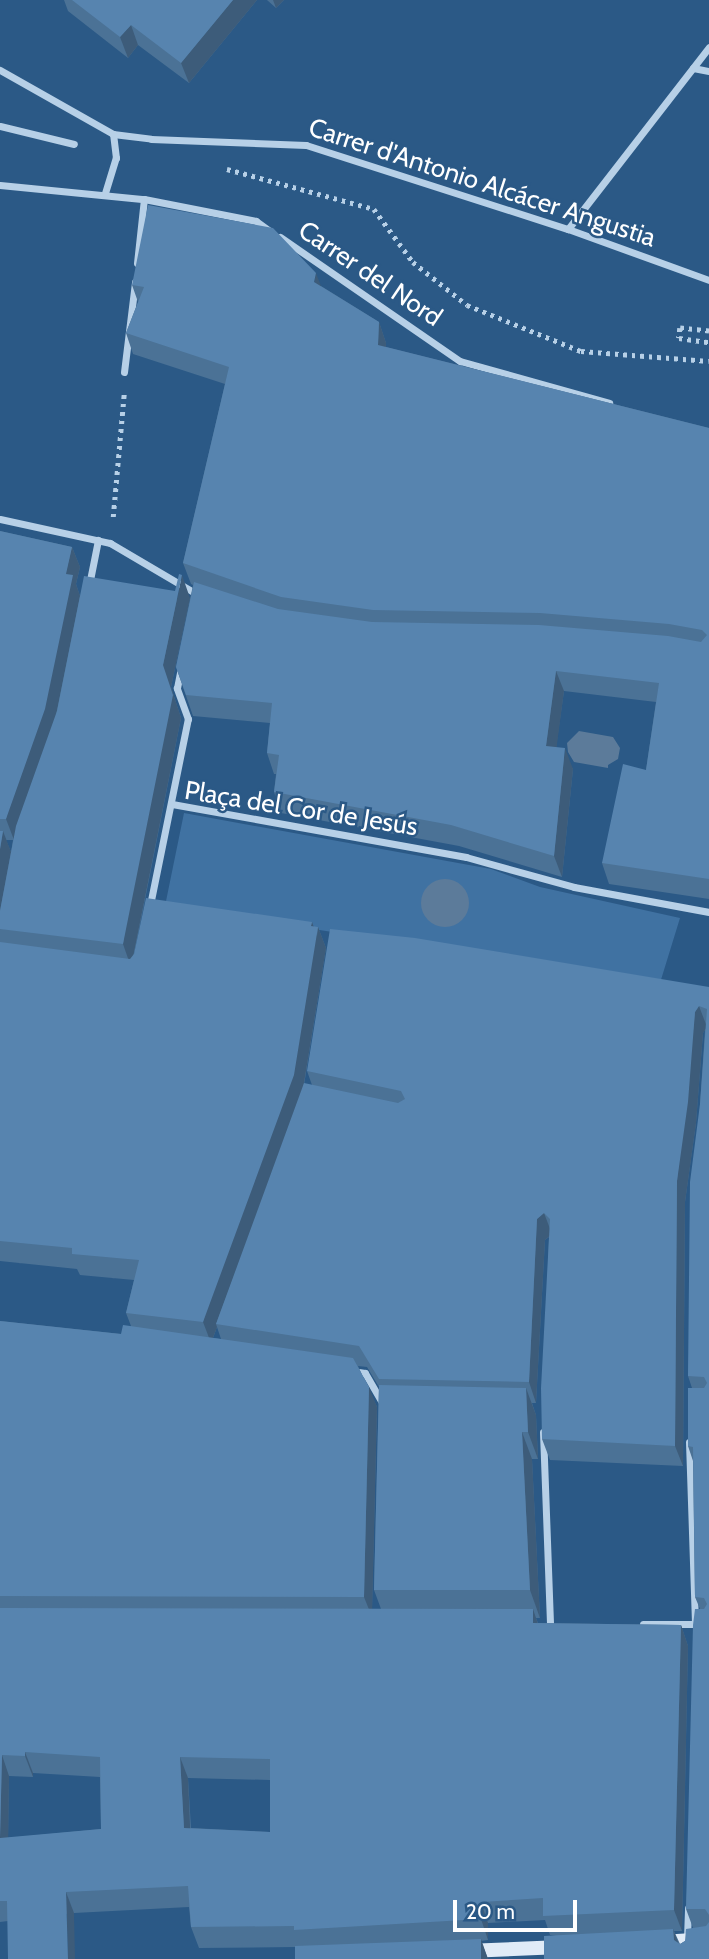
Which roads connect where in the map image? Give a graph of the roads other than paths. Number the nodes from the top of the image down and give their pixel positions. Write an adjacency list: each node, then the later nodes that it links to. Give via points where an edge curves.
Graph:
1 (709, 47): 2 (street)
2 (693, 68): 4 (street); 11 (street)
3 (0, 70): 6 (street)
4 (709, 71)
5 (0, 127): 7 (street)
6 (113, 134): 9 (street, via 116,158); 11 (street, Carrer d'Antonio Alcácer Angustia, via 306,145)
7 (74, 144)
8 (0, 185): 9 (street, Carrer del Nord)
9 (105, 193): 10 (street, Carrer del Nord)
10 (144, 199): 13 (street); 14 (street, Carrer del Nord, via 256,221 460,361)
11 (568, 229): 12 (street, Carrer d'Antonio Alcácer Angustia)
12 (709, 279)
13 (124, 372)
14 (617, 406)
15 (0, 519): 16 (street)
16 (98, 540): 17 (street); 18 (street)
17 (88, 591)
18 (197, 595): 19 (street); 20 (street)
19 (210, 599)
20 (194, 608)
21 (183, 661): 22 (street, via 177,688 188,719)
22 (172, 804): 23 (street, Plaça del Cor de Jesús, via 149,909); 24 (street, Plaça del Cor de Jesús, via 466,857 574,887)
23 (162, 911)
24 (709, 912)
25 (338, 1369): 26 (street, via 365,1373)
26 (383, 1406): 27 (street); 28 (street)
27 (396, 1406)
28 (383, 1419)
29 (543, 1422): 32 (street)
30 (689, 1427): 35 (street)
31 (537, 1624): 32 (street)
32 (551, 1624): 33 (street)
33 (564, 1624)
34 (629, 1624): 35 (street)
35 (695, 1624): 36 (street); 37 (street)
36 (709, 1625)
37 (694, 1638)
38 (688, 1899): 41 (street)
39 (709, 1939): 41 (main road)
40 (647, 1942): 41 (main road)
41 (687, 1945)
42 (579, 1946): 43 (main road)
43 (456, 1952)

